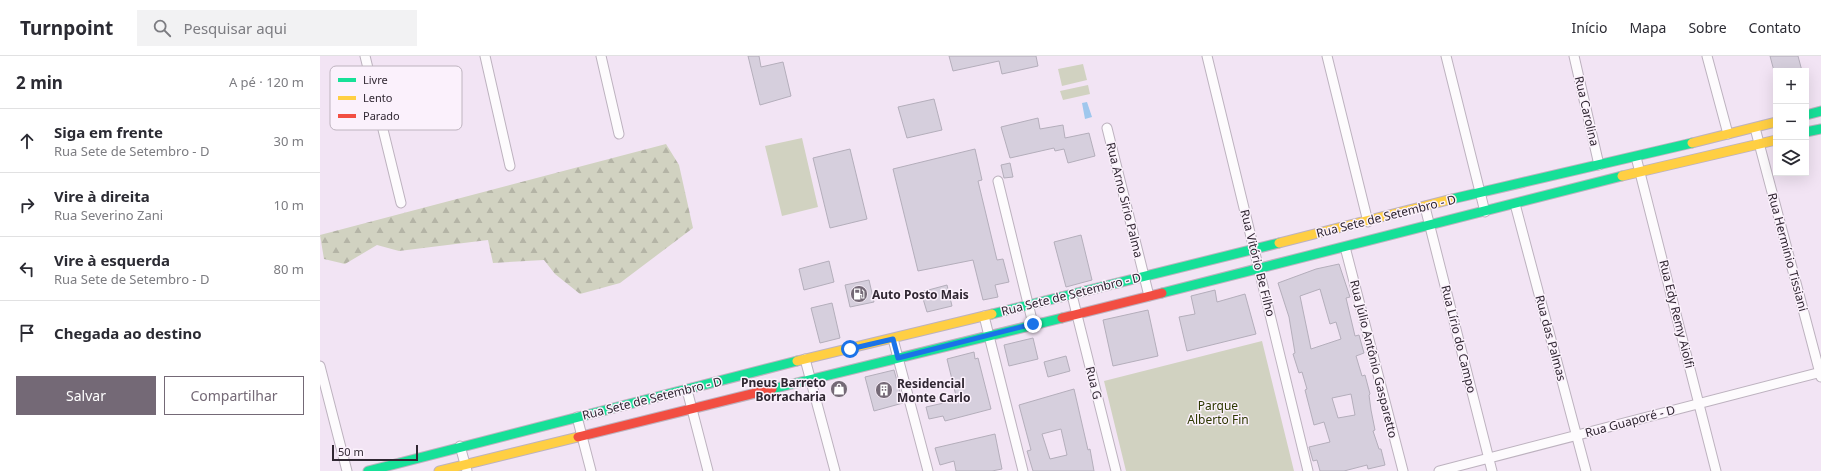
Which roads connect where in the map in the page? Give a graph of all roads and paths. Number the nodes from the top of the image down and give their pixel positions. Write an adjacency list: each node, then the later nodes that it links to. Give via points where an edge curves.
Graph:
1 (365, 56): 9 (street)
2 (484, 56): 24 (street)
3 (601, 56): 18 (street)
4 (1207, 56): 37 (street, Rua Vitório Be Filho)
5 (1327, 56): 34 (street)
6 (1446, 56): 29 (street)
7 (1574, 56): 23 (street, Rua Carolina)
8 (1707, 56): 19 (street)
9 (367, 66)
10 (1821, 111): 11 (street)
11 (1809, 114)
12 (1773, 123): 14 (street, Rua Sete de Setembro - D)
13 (1107, 128): 39 (street, Rua Arno Sirio Palma)
14 (1755, 128): 19 (street, Rua Sete de Setembro - D); 21 (street, Rua Hermínio Tissiani)
15 (1821, 129): 17 (street)
16 (383, 130): 30 (street)
17 (1809, 131)
18 (619, 134)
19 (1728, 134): 22 (street, Rua Sete de Setembro - D)
20 (1773, 141): 21 (street, Rua Sete de Setembro - D)
21 (1759, 144): 25 (street, Rua Sete de Setembro - D); 52 (street, Rua Hermínio Tissiani)
22 (1636, 157): 23 (street, Rua Sete de Setembro - D); 25 (street, Rua Edy Remy Aiolfi)
23 (1599, 165): 26 (street, Rua Sete de Setembro - D)
24 (510, 166)
25 (1641, 172): 28 (street, Rua Sete de Setembro - D); 55 (street, Rua Edy Remy Aiolfi)
26 (1561, 174): 28 (street); 29 (street, Rua Sete de Setembro - D)
27 (998, 181): 43 (street)
28 (1566, 190): 31 (street, Rua Sete de Setembro - D)
29 (1481, 192): 32 (street, Rua Sete de Setembro - D); 33 (street)
30 (401, 203)
31 (1515, 204): 33 (street, Rua Sete de Setembro - D); 58 (street, Rua das Palmas)
32 (1425, 207): 34 (street, Rua Sete de Setembro - D); 35 (street, Rua Lírio do Campo)
33 (1485, 212): 35 (street, Rua Sete de Setembro - D)
34 (1368, 222): 37 (street, Rua Sete de Setembro - D)
35 (1430, 226): 36 (street, Rua Sete de Setembro - D); 61 (street, Rua Lírio do Campo)
36 (1345, 247): 38 (street, Rua Sete de Setembro - D); 73 (street, Rua Júlio Antônio Gasparetto)
37 (1254, 249): 38 (street, Rua Vitório Be Filho); 40 (street, Rua Sete de Setembro - D)
38 (1260, 269): 40 (street, Rua Sete de Setembro - D); 72 (street, Rua Vitório Be Filho)
39 (1144, 276): 40 (street, Rua Sete de Setembro - D); 41 (street, Rua Sete de Setembro - D); 42 (street, Rua Arno Sirio Palma)
40 (1181, 278): 42 (street, Rua Sete de Setembro - D)
41 (1072, 295): 43 (street, Rua Sete de Setembro - D); 44 (street, Rua G)
42 (1149, 296): 44 (street, Rua Sete de Setembro - D)
43 (1029, 304): 45 (street, Rua Sete de Setembro - D); 46 (street)
44 (1077, 314): 46 (street, Rua Sete de Setembro - D); 71 (street, Rua G)
45 (984, 316): 47 (street); 48 (street, Rua Sete de Setembro - D)
46 (1033, 324): 47 (street, Rua Sete de Setembro - D)
47 (989, 336): 49 (street, Rua Sete de Setembro - D); 70 (street)
48 (893, 339): 49 (street); 50 (street, Rua Sete de Setembro - D)
49 (898, 358): 53 (street, Rua Sete de Setembro - D); 69 (street)
50 (805, 359): 53 (street); 54 (street, Rua Sete de Setembro - D)
51 (320, 366): 63 (street)
52 (1821, 374): 55 (street, Rua Guaporé - D)
53 (811, 379): 56 (street, Rua Sete de Setembro - D); 68 (street)
54 (687, 390): 56 (street); 57 (street, Rua Sete de Setembro - D)
55 (1699, 402): 58 (street, Rua Guaporé - D); 77 (street, Rua Edy Remy Aiolfi)
56 (691, 410): 59 (street, Rua Sete de Setembro - D); 67 (street)
57 (577, 417): 59 (street); 60 (street, Rua Sete de Setembro - D)
58 (1576, 435): 61 (street, Rua Guaporé - D); 76 (street, Rua das Palmas)
59 (582, 436): 62 (street, Rua Sete de Setembro - D); 66 (street)
60 (460, 446): 62 (street); 64 (street, Rua Sete de Setembro - D)
61 (1489, 457): 74 (street, Rua Guaporé - D); 75 (street, Rua Lírio do Campo)
62 (466, 468): 65 (street, Rua Sete de Setembro - D)
63 (347, 471)
64 (368, 471)
65 (439, 471)
66 (591, 471)
67 (708, 471)
68 (835, 471)
69 (928, 471)
70 (1022, 471)
71 (1116, 471)
72 (1308, 471)
73 (1402, 471)
74 (1439, 471)
75 (1492, 471)
76 (1586, 471)
77 (1716, 471)

